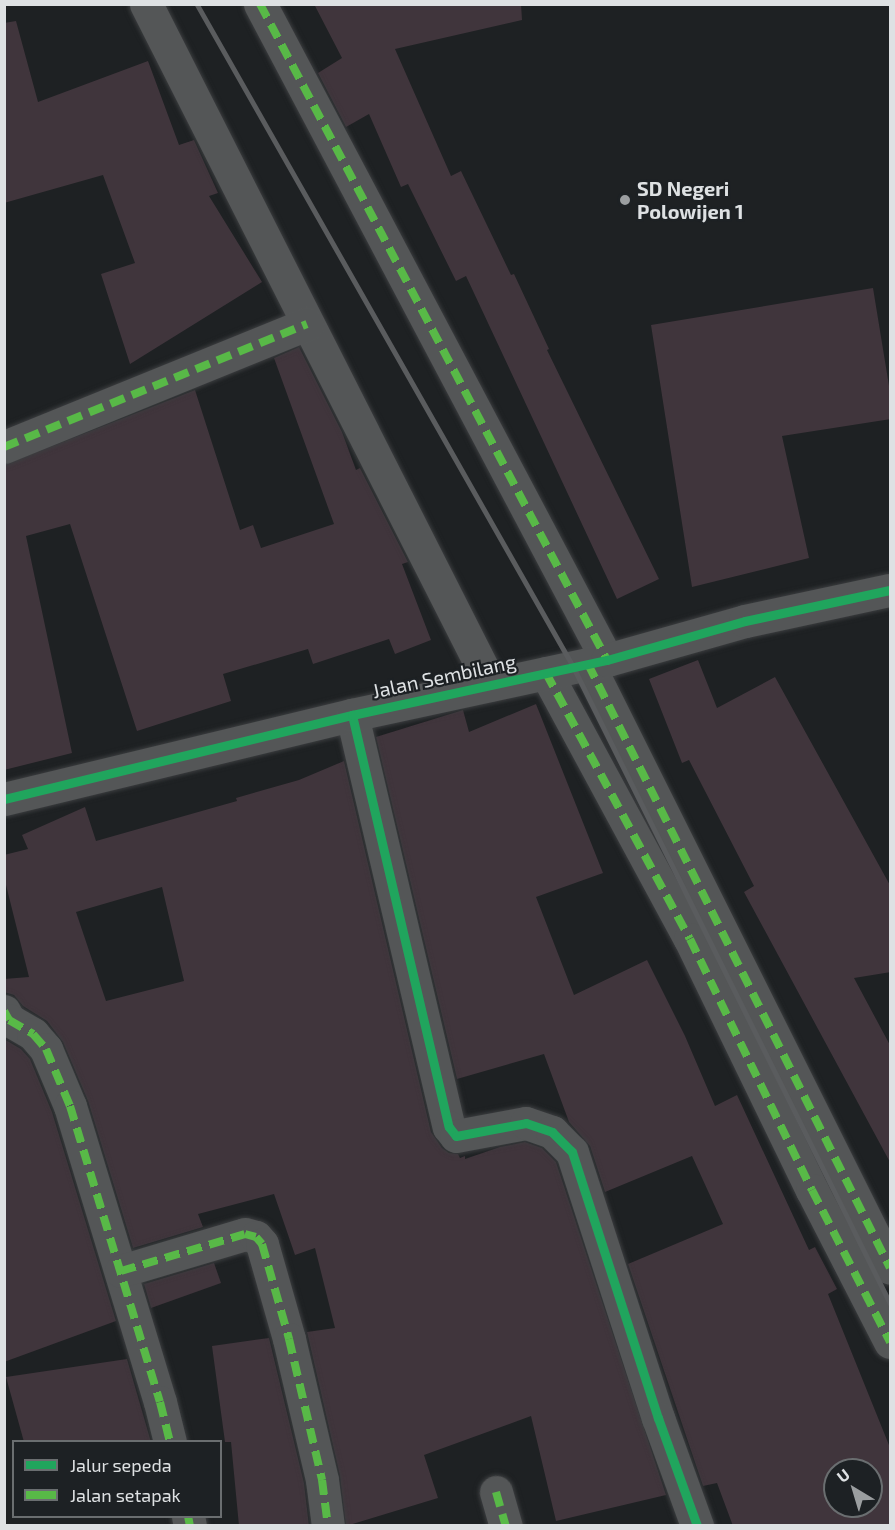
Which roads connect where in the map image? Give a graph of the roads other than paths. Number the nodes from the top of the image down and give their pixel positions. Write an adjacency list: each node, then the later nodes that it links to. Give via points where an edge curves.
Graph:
1 (260, 4): 6 (street)
2 (153, 18): 3 (street)
3 (307, 324): 4 (street); 8 (street)
4 (4, 447)
5 (891, 590): 6 (street, Jalan Sembilang, via 745,621)
6 (598, 662): 7 (street, Jalan Sembilang); 12 (street)
7 (546, 673): 8 (street, Jalan Sembilang); 14 (street, via 690,939)
8 (491, 685): 9 (street, Jalan Sembilang)
9 (352, 715): 10 (street, Jalan Sembilang); 19 (street, via 449,1127 456,1137 526,1123 552,1132 572,1152)
10 (4, 799)
11 (4, 1011): 13 (street, via 9,1020 33,1034 46,1049 70,1107)
12 (891, 1268)
13 (120, 1270): 15 (street); 17 (street, via 245,1234 262,1244 322,1480)
14 (891, 1342)
15 (169, 1440)
16 (496, 1492): 18 (street)
17 (328, 1526)
18 (506, 1526)
19 (696, 1526)

